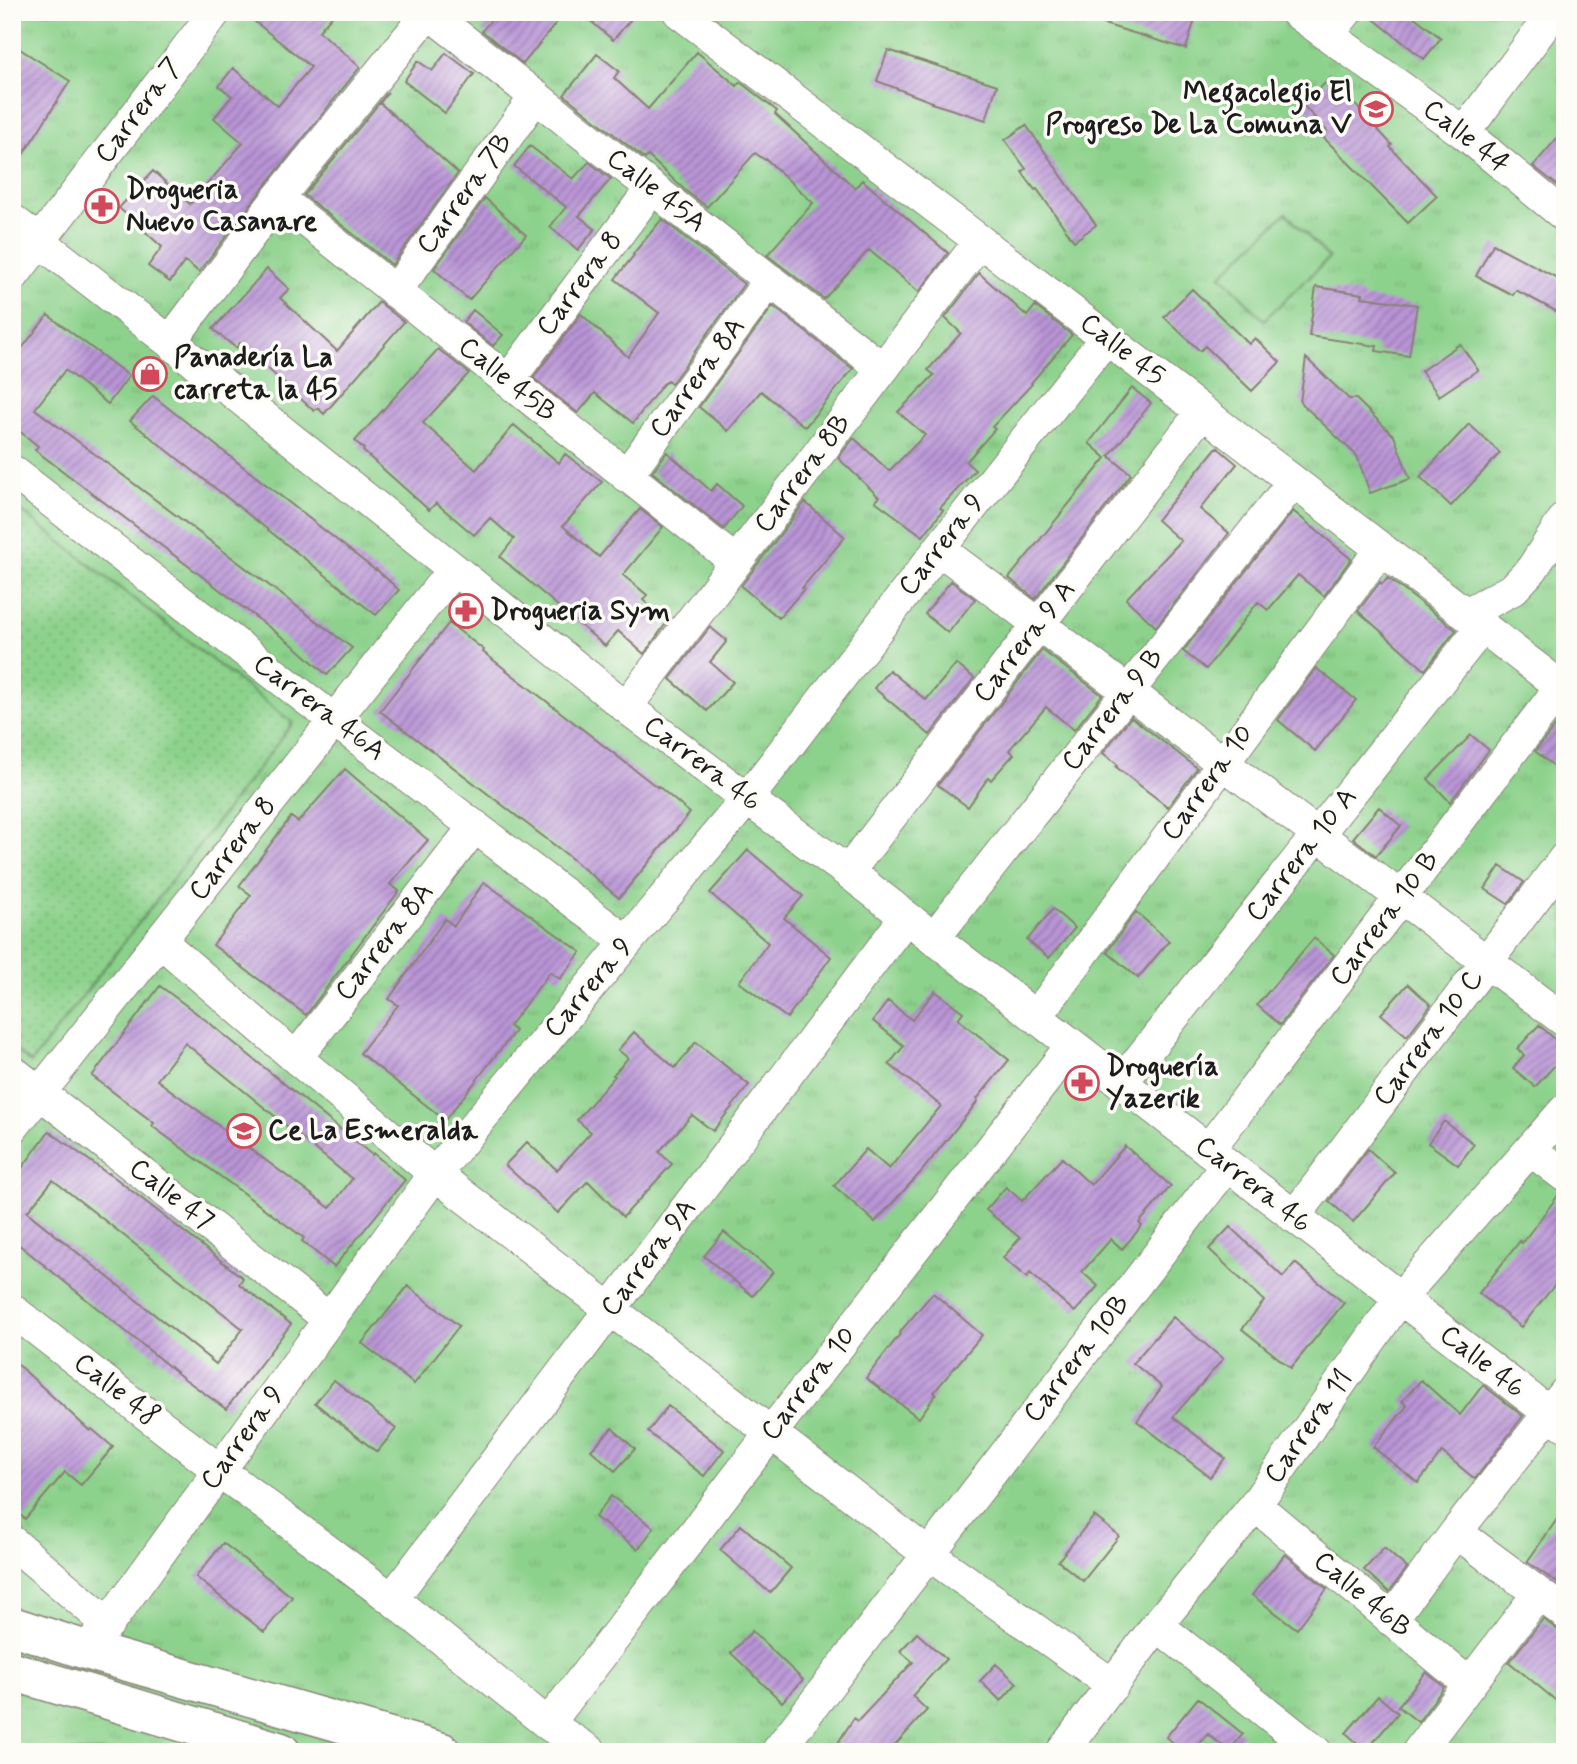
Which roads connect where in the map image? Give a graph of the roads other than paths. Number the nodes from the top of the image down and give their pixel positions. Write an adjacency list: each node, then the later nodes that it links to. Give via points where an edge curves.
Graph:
1 (679, 12): 14 (street, Calle 45)
2 (1296, 12): 6 (street, Calle 44)
3 (429, 13): 7 (street, Calle 45A); 10 (street)
4 (209, 14): 13 (street, Carrera 7)
5 (1555, 22): 8 (street)
6 (1337, 23): 8 (street, Calle 44)
7 (536, 96): 9 (street, Calle 45A); 17 (street, Carrera 7B)
8 (1464, 133): 11 (street, Calle 44)
9 (652, 188): 16 (street, Calle 45A); 21 (street, Carrera 8)
10 (278, 198): 17 (street, Calle 45B); 19 (street)
11 (1565, 216)
12 (12, 220): 13 (street, Carrera 46)
13 (40, 241): 15 (street, Carrera 7); 19 (street, Carrera 46)
14 (980, 241): 18 (street, Calle 45); 20 (street, Carrera 8B)
15 (12, 277)
16 (770, 280): 20 (street, Calle 45A); 24 (street, Carrera 8A)
17 (395, 292): 21 (street, Calle 45B)
18 (1106, 338): 22 (street, Calle 45); 27 (street, Carrera 9)
19 (170, 342): 30 (street, Carrera 46)
20 (883, 369): 29 (street, Carrera 8B)
21 (508, 381): 24 (street, Calle 45B)
22 (1202, 412): 25 (street, Calle 45); 32 (street, Carrera 9 A)
23 (12, 471): 36 (street, Carrera 46A)
24 (626, 476): 29 (street, Calle 45B)
25 (1293, 482): 28 (street, Calle 45); 34 (street, Carrera 9 B)
26 (1565, 518): 31 (street, via 1532,569)
27 (939, 549): 32 (street); 38 (street, Carrera 9)
28 (1381, 549): 31 (street, Calle 45); 37 (street, Carrera 10)
29 (736, 562): 35 (street, Carrera 8B)
30 (453, 569): 35 (street, Carrera 46); 36 (street, Carrera 8)
31 (1474, 620): 33 (street, Calle 45); 40 (street, Carrera 10 A)
32 (1038, 624): 34 (street); 42 (street, Carrera 9 A)
33 (1563, 689): 43 (street, Carrera 10 B)
34 (1128, 692): 37 (street); 45 (street, Carrera 9 B)
35 (626, 706): 38 (street, Carrera 46)
36 (334, 720): 39 (street, Carrera 46A); 46 (street, Carrera 8)
37 (1223, 763): 40 (street); 49 (street, Carrera 10)
38 (747, 799): 42 (street, Carrera 46); 47 (street, Carrera 9)
39 (475, 826): 47 (street, Carrera 46A); 52 (street, Carrera 8A)
40 (1318, 835): 43 (street); 54 (street, Carrera 10 A)
41 (1565, 858): 48 (street, Carrera 10 C)
42 (848, 872): 44 (street, Carrera 46)
43 (1401, 897): 48 (street); 59 (street, Carrera 10 B)
44 (906, 917): 45 (street, Carrera 46); 64 (street, Carrera 9A)
45 (934, 938): 49 (street, Carrera 46)
46 (160, 941): 52 (street); 55 (street, Carrera 8)
47 (627, 942): 60 (street, Carrera 9)
48 (1486, 962): 50 (street); 62 (street, Carrera 10 C)
49 (1036, 1017): 51 (street, Carrera 46)
50 (1565, 1021)
51 (1072, 1045): 54 (street, Carrera 46); 68 (street, Carrera 10)
52 (296, 1058): 60 (street)
53 (12, 1071): 55 (street, Calle 47)
54 (1121, 1083): 59 (street, Carrera 46)
55 (40, 1093): 57 (street, Carrera 8); 66 (street, Calle 47)
56 (1565, 1110): 58 (street, Carrera 11)
57 (12, 1128)
58 (1531, 1150): 61 (street); 63 (street, Carrera 11)
59 (1217, 1158): 62 (street, Carrera 46); 73 (street, Carrera 10B)
60 (435, 1174): 64 (street); 66 (street, Carrera 9)
61 (1565, 1176)
62 (1294, 1217): 63 (street, Carrera 46)
63 (1400, 1298): 67 (street, Calle 46); 70 (street, Carrera 11)
64 (611, 1309): 68 (street); 75 (street, Carrera 9A)
65 (12, 1310): 69 (street, Calle 48)
66 (330, 1320): 69 (street, Carrera 9)
67 (1560, 1410): 71 (street)
68 (771, 1433): 73 (street); 84 (street, Carrera 10)
69 (220, 1471): 75 (street, Calle 48); 80 (street, Carrera 9)
70 (1255, 1505): 77 (street, Calle 46B); 78 (street, Carrera 11)
71 (1456, 1532): 74 (street); 77 (street)
72 (12, 1542): 80 (street)
73 (928, 1554): 82 (street); 88 (street, Carrera 10B)
74 (1538, 1594): 76 (street); 83 (street)
75 (392, 1599): 84 (street, Calle 48)
76 (1565, 1613)
77 (1391, 1620): 83 (street, Calle 46B)
78 (1157, 1625): 82 (street, Carrera 11); 90 (street)
79 (12, 1626): 80 (main road)
80 (97, 1637): 86 (main road)
81 (12, 1671): 85 (main road)
82 (1113, 1685): 89 (street, Carrera 11)
83 (1469, 1685): 91 (street)
84 (548, 1724): 87 (street, Calle 48)
85 (281, 1752)
86 (442, 1752)
87 (591, 1752)
88 (777, 1752)
89 (1062, 1752)
90 (1317, 1752)
91 (1418, 1752)

